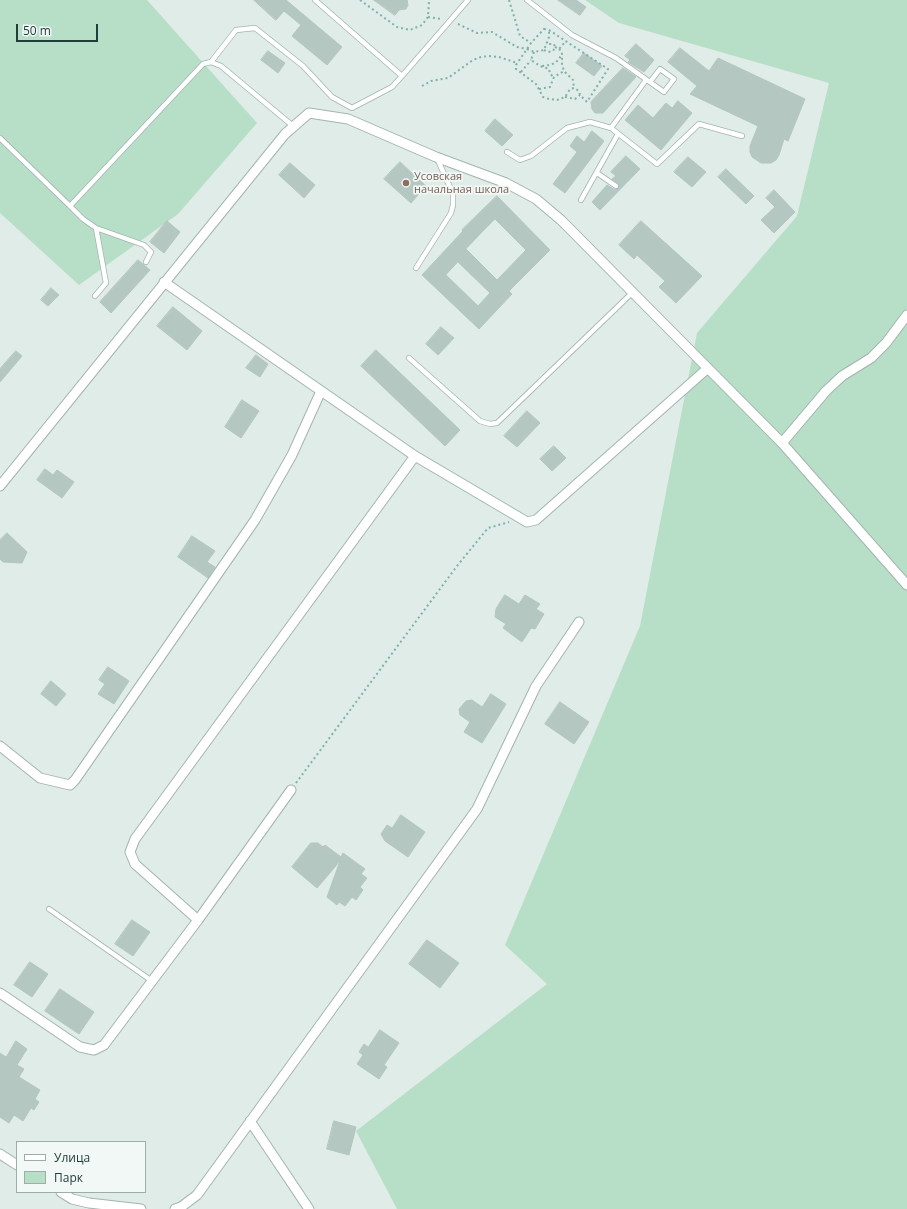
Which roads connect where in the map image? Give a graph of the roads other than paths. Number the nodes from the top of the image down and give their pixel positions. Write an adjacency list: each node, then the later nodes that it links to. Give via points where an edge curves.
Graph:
1 (315, 0): 5 (lane)
2 (468, 0): 5 (lane)
3 (526, 0): 6 (lane, via 572,35 616,58)
4 (211, 62): 5 (lane, via 236,30 255,28 302,66 332,98 352,108 392,87); 7 (lane, via 221,66); 17 (lane, via 203,64)
5 (402, 76)
6 (648, 81): 6 (lane, via 660,69 674,79 664,92); 8 (lane)
7 (293, 126): 13 (street, via 309,113 348,119); 21 (street)
8 (611, 128): 9 (lane); 12 (lane, via 590,122 567,128 531,156 520,160)
9 (618, 134): 10 (lane, via 657,164 699,124); 14 (lane)
10 (742, 136)
11 (0, 138): 17 (lane)
12 (507, 152)
13 (436, 157): 20 (lane, via 453,194 453,205 451,213); 22 (street, via 506,183 536,199 561,220)
14 (597, 173): 15 (lane); 16 (lane)
15 (616, 186)
16 (581, 200)
17 (70, 206): 18 (lane)
18 (96, 228): 19 (lane, via 144,245 151,252); 23 (lane, via 106,283)
19 (146, 262)
20 (416, 268)
21 (164, 282): 27 (street); 30 (street)
22 (633, 292): 25 (lane, via 497,423 480,422); 26 (street)
23 (95, 296)
24 (907, 315): 28 (street, via 871,358 842,376 826,391)
25 (409, 358)
26 (708, 368): 28 (street); 29 (street, via 536,520 527,522 520,519)
27 (321, 392): 29 (street); 33 (street, via 292,455 256,520 75,780 70,785 40,778)
28 (782, 443): 31 (street)
29 (416, 456): 36 (street, via 135,839 130,852 135,864)
30 (0, 486)
31 (907, 585)
32 (579, 622): 39 (street, via 536,686 477,809)
33 (0, 746)
34 (291, 790): 36 (street)
35 (48, 909): 37 (lane)
36 (198, 920): 37 (street)
37 (152, 982): 38 (street, via 104,1045 94,1050 80,1047)
38 (0, 993)
39 (250, 1121): 44 (street, via 197,1195); 45 (street)
40 (0, 1154): 41 (street)
41 (16, 1164)
42 (63, 1193): 43 (street, via 72,1199)
43 (141, 1209)
44 (174, 1209)
45 (309, 1209)

